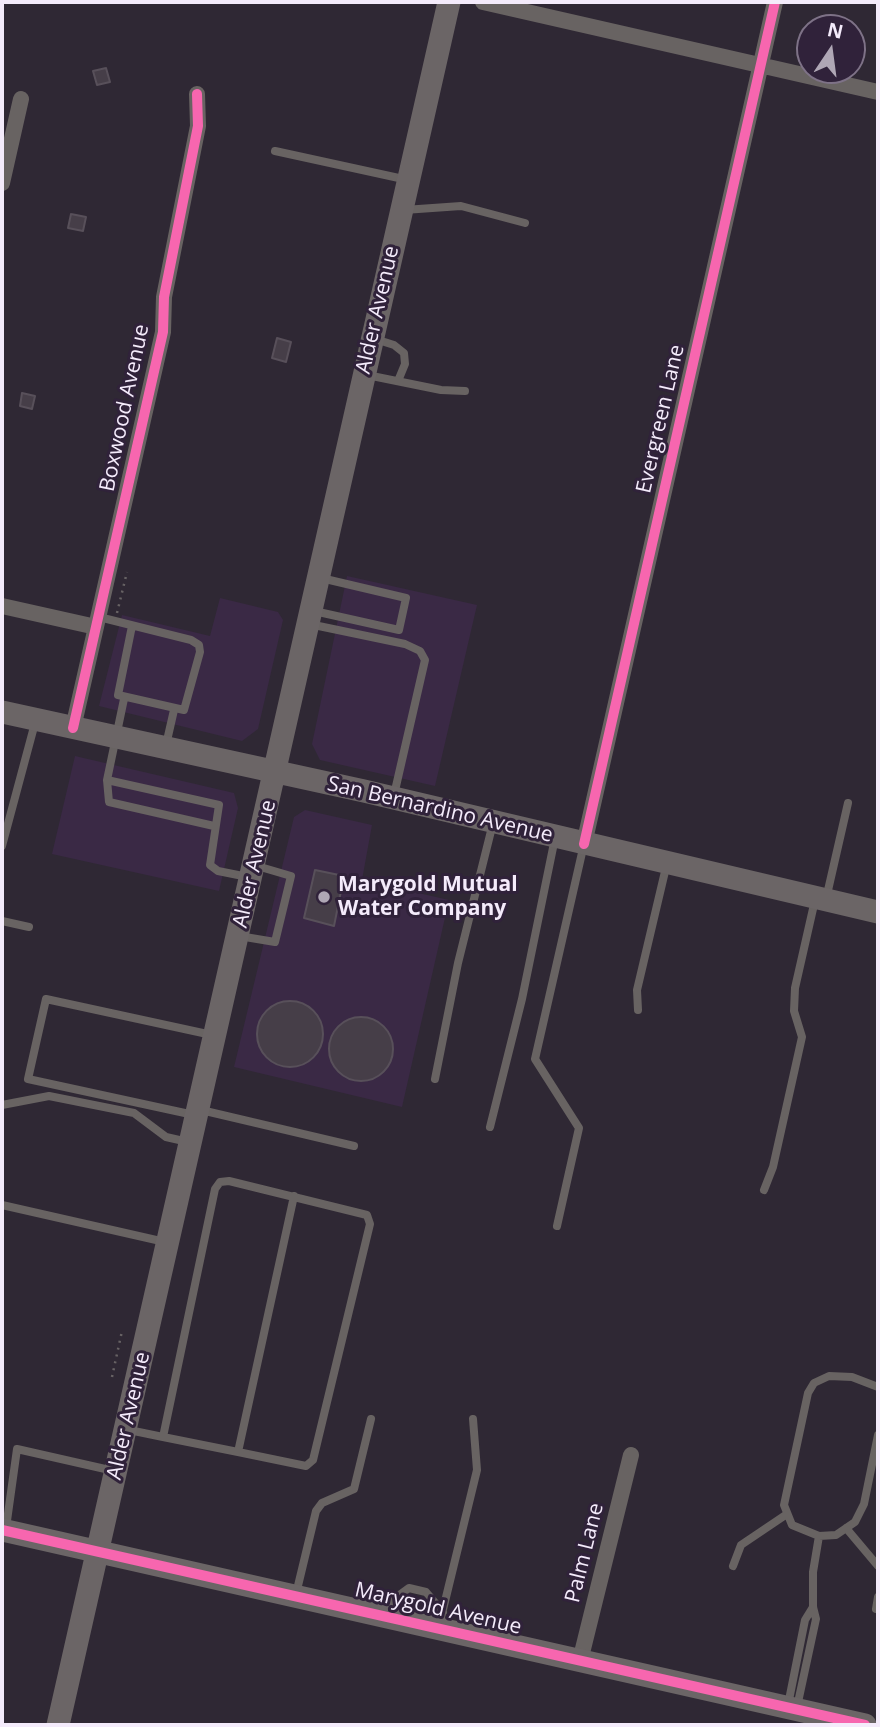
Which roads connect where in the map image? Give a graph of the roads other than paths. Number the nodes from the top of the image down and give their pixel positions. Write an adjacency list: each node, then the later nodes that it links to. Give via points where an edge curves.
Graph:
1 (449, 2): 9 (main road, Alder Avenue)
2 (483, 2): 4 (street)
3 (775, 2): 4 (street, Evergreen Lane)
4 (761, 65): 5 (street); 36 (street, Evergreen Lane)
5 (878, 92)
6 (197, 94): 20 (street, Boxwood Avenue, via 198,127 164,297 163,332)
7 (21, 99): 10 (street)
8 (275, 150): 9 (lane)
9 (408, 180): 11 (main road, Alder Avenue)
10 (2, 183)
11 (401, 210): 12 (lane, via 461,206); 13 (main road, Alder Avenue)
12 (525, 223)
13 (372, 338): 14 (main road, Alder Avenue); 15 (lane, via 404,353)
14 (364, 374): 15 (lane); 17 (main road, Alder Avenue)
15 (398, 381): 16 (lane)
16 (465, 391)
17 (318, 578): 19 (main road, Alder Avenue); 19 (lane, via 406,598 399,630 355,620)
18 (2, 606): 20 (street)
19 (310, 617): 29 (main road, Alder Avenue); 31 (lane, via 405,644 425,660)
20 (98, 622): 21 (lane); 26 (street, Boxwood Avenue)
21 (132, 626): 22 (lane, via 117,691); 23 (lane, via 191,640 201,648 187,707 181,712)
22 (124, 699): 23 (lane); 27 (lane)
23 (174, 710): 28 (lane)
24 (2, 712): 25 (main road, San Bernardino Avenue)
25 (36, 720): 26 (main road, San Bernardino Avenue); 37 (lane)
26 (73, 728): 27 (main road, San Bernardino Avenue)
27 (117, 737): 28 (main road, San Bernardino Avenue); 30 (lane)
28 (166, 748): 29 (main road, San Bernardino Avenue)
29 (276, 772): 31 (main road, San Bernardino Avenue); 39 (main road, Alder Avenue)
30 (107, 779): 34 (lane, via 111,803); 34 (lane, via 219,804)
31 (393, 798): 33 (main road, San Bernardino Avenue)
32 (848, 803): 40 (lane)
33 (493, 823): 35 (main road, San Bernardino Avenue); 47 (lane)
34 (214, 826): 39 (lane, via 210,865 218,871)
35 (555, 838): 36 (main road, San Bernardino Avenue); 50 (lane)
36 (584, 844): 38 (main road, San Bernardino Avenue); 56 (lane, via 535,1059 579,1128)
37 (2, 846)
38 (667, 863): 40 (main road, San Bernardino Avenue); 45 (lane, via 637,990)
39 (252, 871): 44 (main road, Alder Avenue); 44 (lane, via 291,876 275,942)
40 (820, 899): 41 (main road, San Bernardino Avenue); 53 (lane, via 795,988 794,1011 802,1037)
41 (878, 912)
42 (2, 920): 43 (lane)
43 (29, 927)
44 (238, 935): 46 (main road, Alder Avenue)
45 (638, 1010)
46 (215, 1036): 49 (main road, Alder Avenue); 49 (lane, via 46,999 29,1079)
47 (435, 1079)
48 (2, 1105): 51 (lane, via 49,1096 134,1113 166,1137)
49 (198, 1112): 51 (main road, Alder Avenue); 52 (lane)
50 (490, 1128)
51 (191, 1142): 57 (main road, Alder Avenue)
52 (354, 1146)
53 (764, 1189)
54 (294, 1196): 63 (lane, via 229,1181 220,1182 215,1189); 64 (lane); 64 (lane, via 361,1212 370,1224 313,1461 306,1466)
55 (2, 1205): 57 (lane)
56 (556, 1226)
57 (168, 1243): 61 (main road, Alder Avenue)
58 (878, 1387): 67 (lane, via 852,1377 829,1376 814,1383 784,1505)
59 (371, 1419): 74 (lane, via 355,1489 322,1503 316,1511)
60 (473, 1419): 78 (lane, via 477,1470)
61 (126, 1429): 63 (lane); 66 (main road, Alder Avenue)
62 (878, 1435): 68 (lane, via 864,1504 855,1522)
63 (163, 1437): 64 (lane)
64 (238, 1452)
65 (631, 1455): 79 (street, Palm Lane)
66 (116, 1472): 69 (lane, via 18,1448); 71 (main road, Alder Avenue)
67 (788, 1514): 70 (lane, via 792,1525); 72 (lane, via 741,1545)
68 (846, 1528): 70 (lane, via 836,1535); 73 (lane)
69 (3, 1531): 71 (main road, Marygold Avenue)
70 (819, 1536): 80 (lane, via 813,1607 806,1620)
71 (98, 1552): 74 (main road, Marygold Avenue); 81 (main road, Alder Avenue)
72 (733, 1566)
73 (878, 1566)
74 (296, 1597): 77 (main road, Marygold Avenue)
75 (878, 1597): 76 (lane)
76 (876, 1609)
77 (387, 1618): 78 (main road, Marygold Avenue); 78 (lane, via 394,1599 409,1588 425,1592)
78 (441, 1620): 79 (main road, Marygold Avenue)
79 (580, 1661): 80 (main road, Marygold Avenue)
80 (792, 1709): 82 (main road, Marygold Avenue)
81 (58, 1725)
82 (865, 1725)

